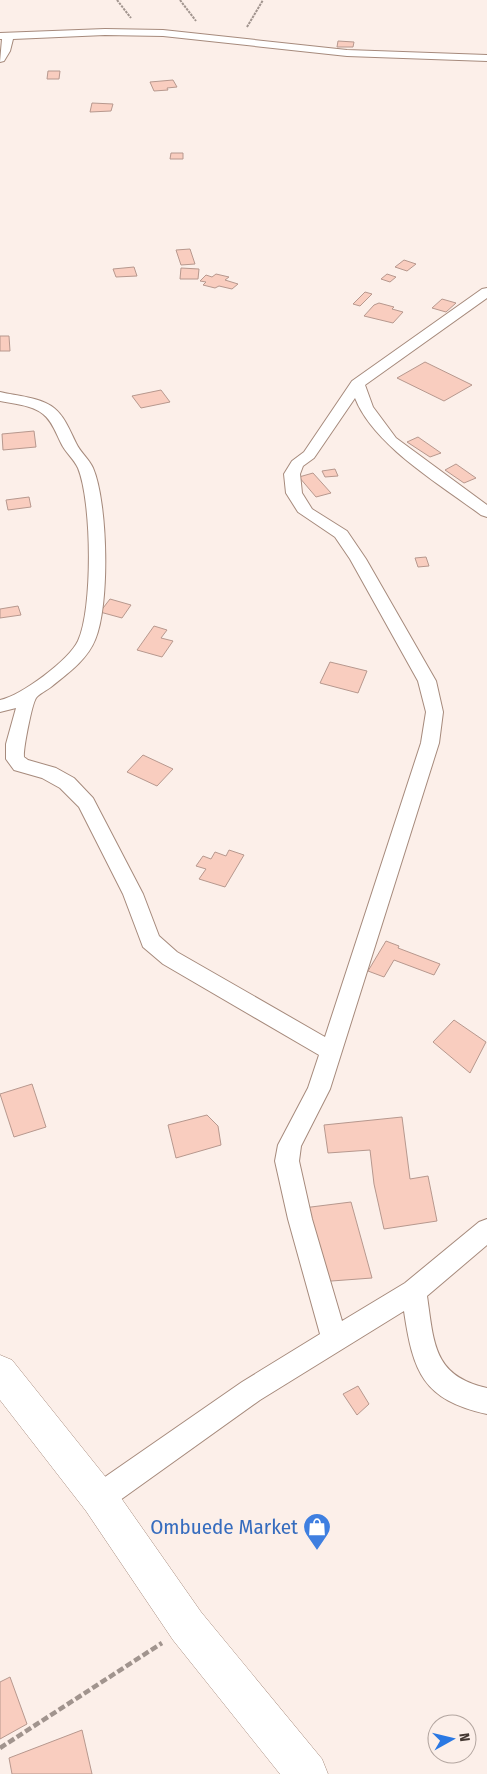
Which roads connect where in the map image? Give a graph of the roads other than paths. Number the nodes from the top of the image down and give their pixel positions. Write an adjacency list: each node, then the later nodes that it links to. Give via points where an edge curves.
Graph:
1 (4, 36): 2 (street, via 6,51); 3 (street, via 136,32 347,54)
2 (0, 58)
3 (487, 58)
4 (487, 292): 5 (street)
5 (357, 384): 7 (street, via 366,408 391,441); 10 (street, via 309,454 297,464 292,474 294,494 306,512 341,534 358,559 427,682 436,721)
6 (0, 396): 8 (street, via 49,410 55,417 87,470 94,509 94,599 87,640 49,680)
7 (487, 512)
8 (26, 696): 9 (street, via 13,704); 10 (street, via 15,743 15,759 21,765 49,773 67,783 86,803 133,894 150,941 170,958)
9 (0, 706)
10 (331, 1051): 13 (street, via 319,1089 290,1144 287,1161 300,1220)
11 (487, 1230): 12 (street)
12 (414, 1290): 13 (street); 15 (street, via 426,1354 439,1380 467,1396)
13 (335, 1341): 16 (street, via 251,1391)
14 (0, 1372): 16 (street)
15 (487, 1401)
16 (99, 1498): 17 (street, via 187,1626)
17 (307, 1774)

